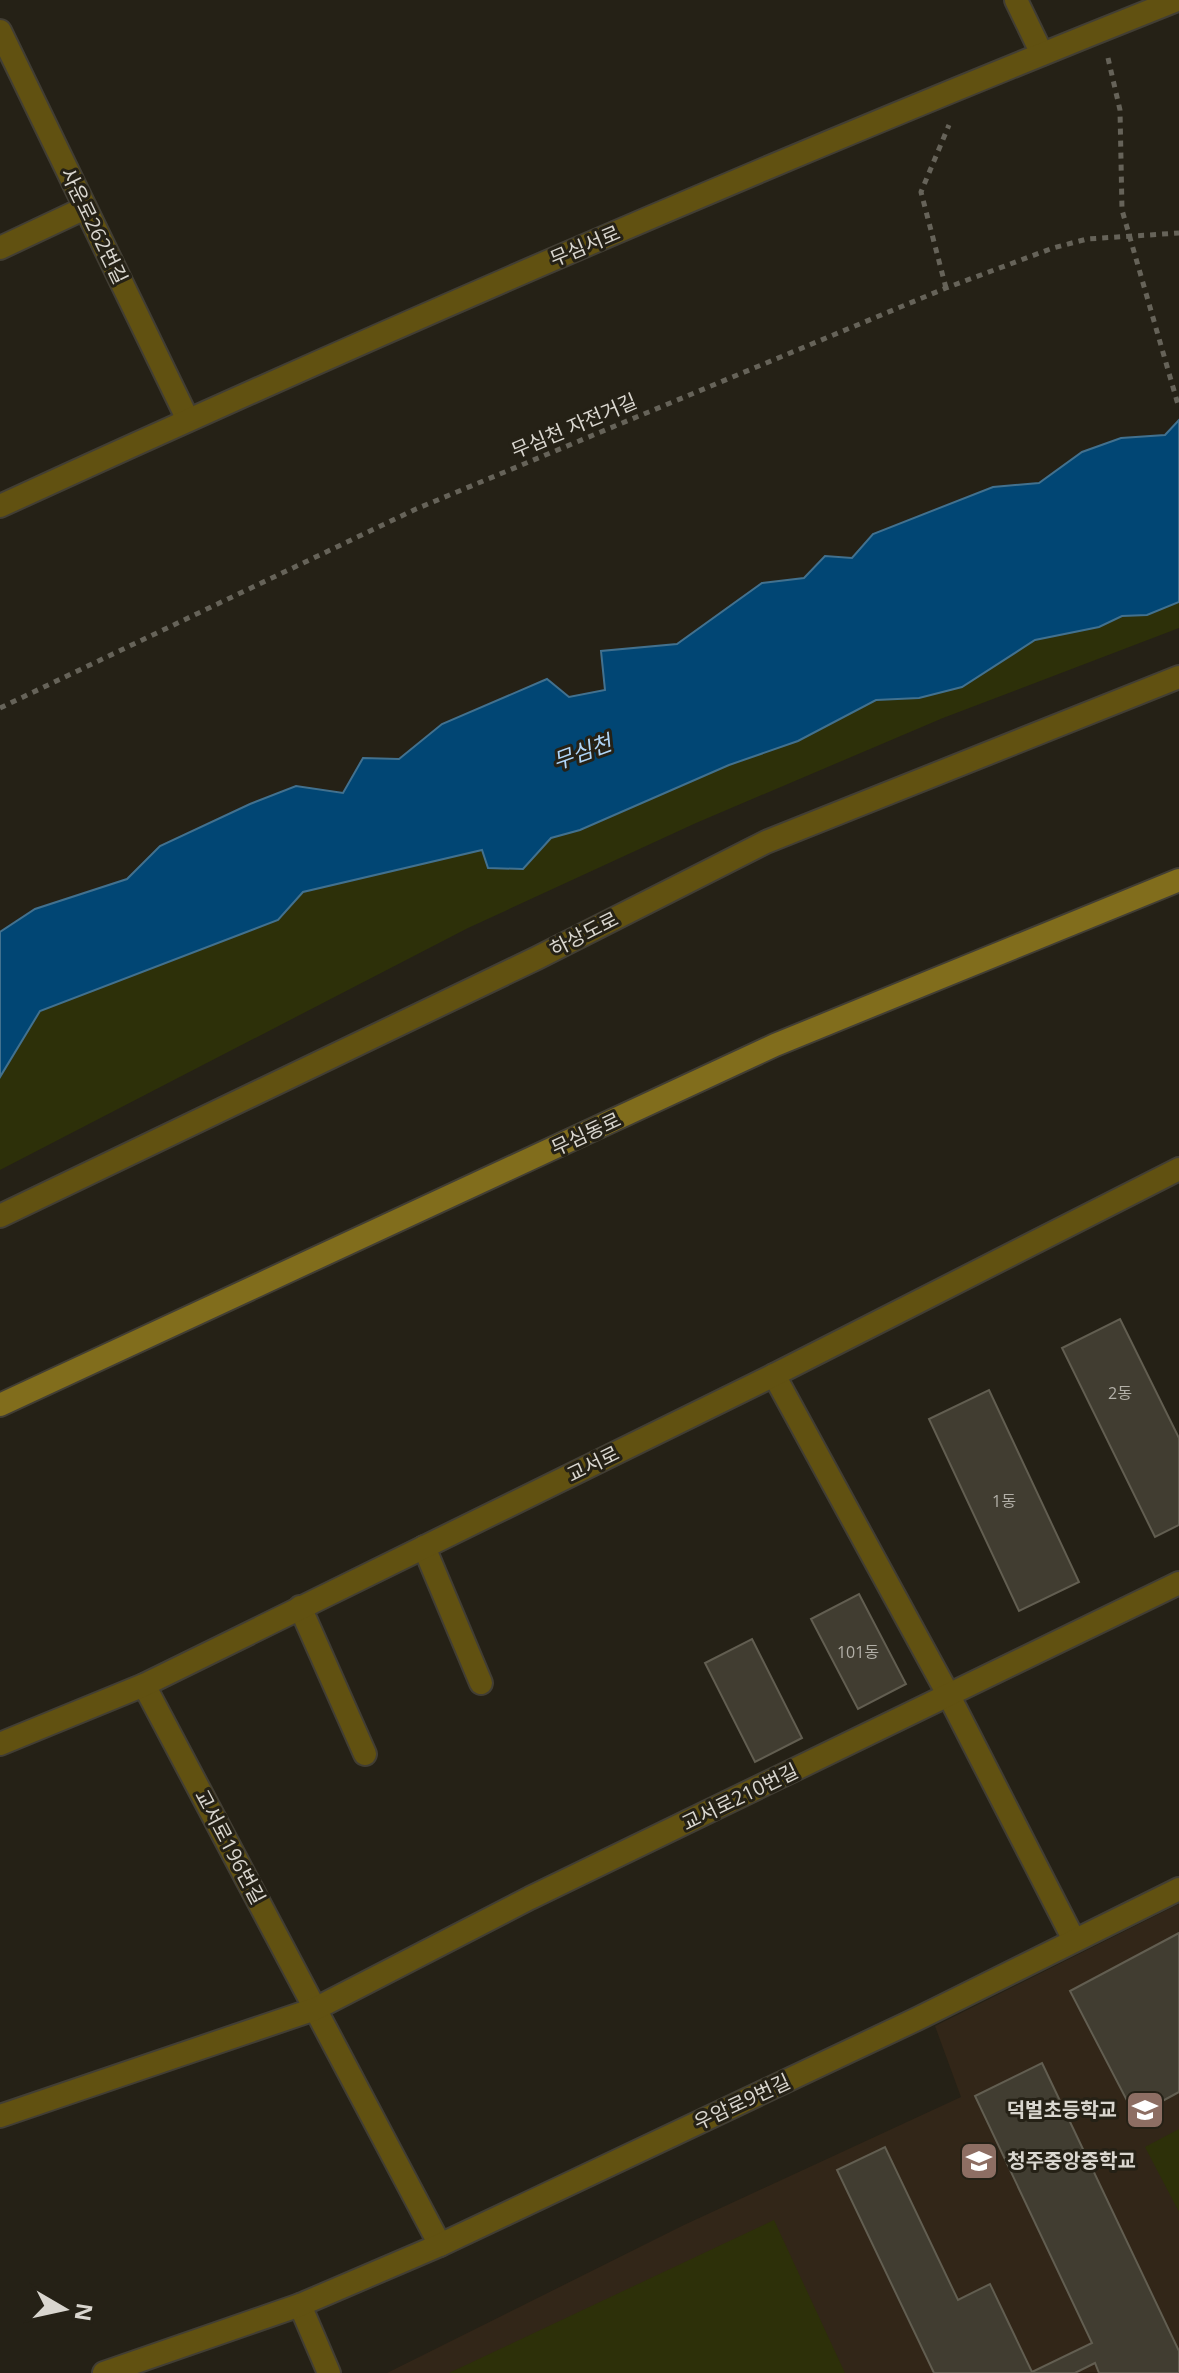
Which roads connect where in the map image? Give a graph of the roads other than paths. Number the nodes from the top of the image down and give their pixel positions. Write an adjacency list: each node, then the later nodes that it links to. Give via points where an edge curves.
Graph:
1 (1016, 0): 4 (street)
2 (1177, 0): 4 (street, 무심서로)
3 (0, 31): 5 (street, 사운로262번길)
4 (1042, 54): 7 (street, 무심서로, via 468,295)
5 (85, 208): 6 (street); 7 (street, 사운로262번길)
6 (0, 248)
7 (188, 420): 8 (street, 무심서로)
8 (0, 506)
9 (1179, 677): 12 (street, 하상도로, via 766,842)
10 (1179, 880): 14 (main road, 무심동로, via 775,1045)
11 (1179, 1169): 13 (street, 교서로)
12 (0, 1216)
13 (774, 1375): 15 (street, 교서로); 20 (street)
14 (0, 1405)
15 (424, 1547): 17 (street, 교서로); 18 (street)
16 (1179, 1583): 20 (street, 교서로210번길)
17 (300, 1607): 19 (street, 교서로); 22 (street)
18 (481, 1683)
19 (144, 1685): 21 (street, 교서로); 25 (street, 교서로196번길)
20 (949, 1696): 24 (street); 25 (street, 교서로210번길, via 530,1898)
21 (0, 1744)
22 (365, 1754)
23 (1179, 1889): 24 (street, 우암로9번길)
24 (1074, 1940): 27 (street, 우암로9번길)
25 (315, 2009): 26 (street); 27 (street, 교서로196번길)
26 (0, 2116)
27 (440, 2245): 28 (street, 우암로9번길)
28 (300, 2305): 29 (street, 우암로9번길); 30 (street)
29 (104, 2373)
30 (329, 2373)

